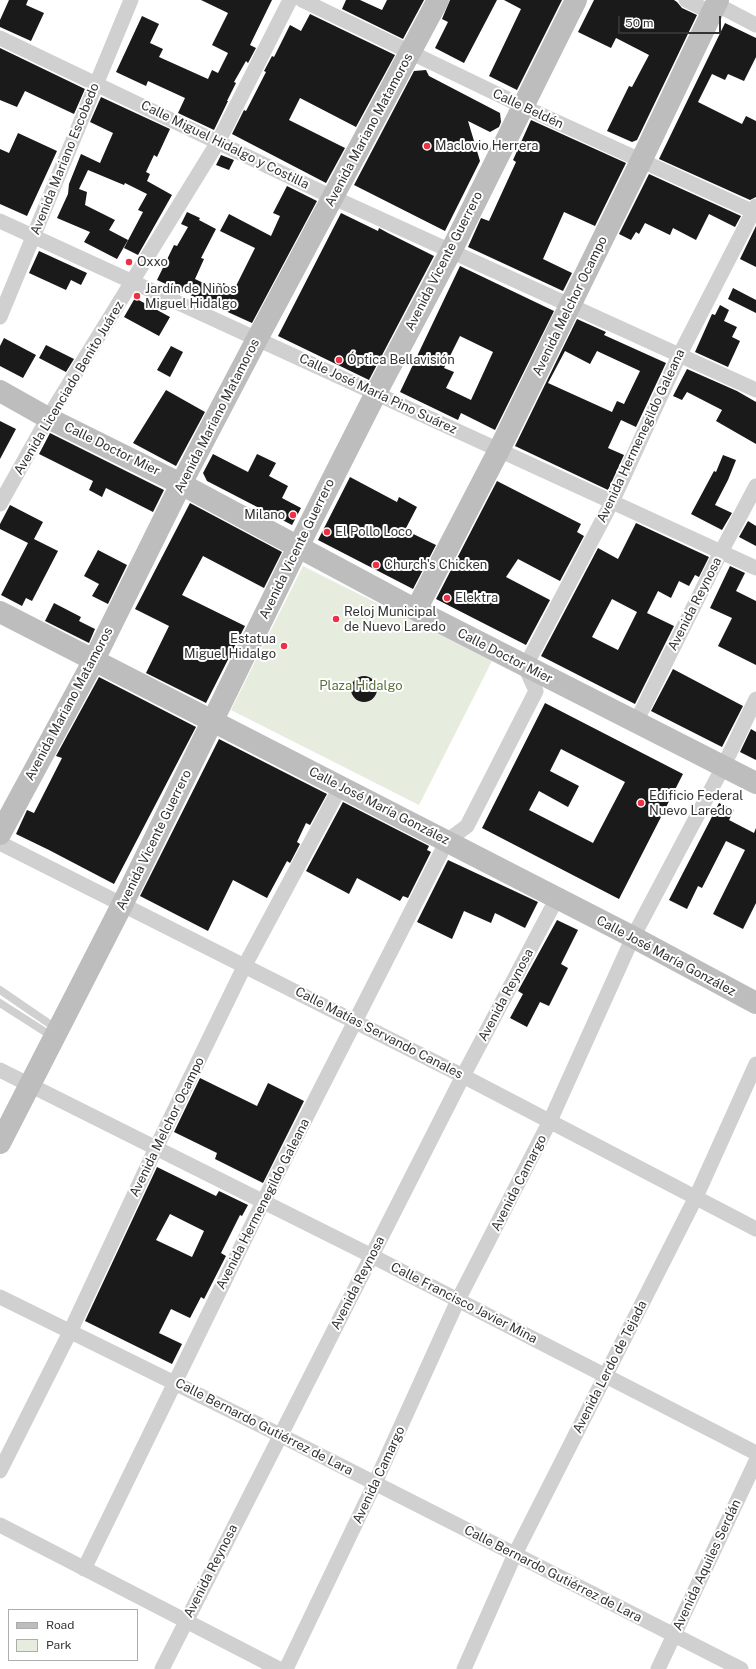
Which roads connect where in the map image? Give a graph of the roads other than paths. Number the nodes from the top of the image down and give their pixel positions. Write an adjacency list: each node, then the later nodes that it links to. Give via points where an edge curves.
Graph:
1 (131, 0): 11 (street, Avenida Mariano Escobedo)
2 (290, 0): 13 (street, Avenida Licenciado Benito Juárez)
3 (302, 0): 10 (street, Calle Beldén)
4 (438, 0): 10 (main road, Avenida Mariano Matamoros)
5 (576, 0): 12 (main road, Avenida Vicente Guerrero)
6 (686, 0): 7 (street)
7 (715, 6): 8 (street); 14 (main road, Avenida Melchor Ocampo)
8 (756, 25)
9 (0, 38): 11 (street, Calle Miguel Hidalgo y Costilla)
10 (410, 53): 12 (street, Calle Beldén); 15 (main road, Avenida Mariano Matamoros)
11 (96, 84): 13 (street, Calle Miguel Hidalgo y Costilla); 18 (street, Avenida Mariano Escobedo)
12 (522, 106): 14 (street, Calle Beldén); 19 (main road, Avenida Vicente Guerrero)
13 (218, 142): 15 (street, Calle Miguel Hidalgo y Costilla); 20 (street, Avenida Licenciado Benito Juárez)
14 (641, 160): 16 (street, Calle Beldén); 21 (main road, Avenida Melchor Ocampo)
15 (332, 197): 19 (street, Calle Miguel Hidalgo y Costilla); 23 (main road, Avenida Mariano Matamoros)
16 (755, 210): 24 (street, Avenida Hermenegildo Galeana)
17 (0, 221): 18 (street, Calle José María Pino Suárez)
18 (33, 236): 20 (street, Calle José María Pino Suárez); 22 (street, Avenida Mariano Escobedo)
19 (451, 251): 21 (street, Calle Miguel Hidalgo y Costilla); 27 (main road, Avenida Vicente Guerrero)
20 (132, 282): 23 (street, Calle José María Pino Suárez); 28 (street, Avenida Licenciado Benito Juárez)
21 (571, 304): 24 (street, Calle Miguel Hidalgo y Costilla); 29 (main road, Avenida Melchor Ocampo)
22 (0, 317)
23 (257, 339): 27 (street, Calle José María Pino Suárez); 30 (main road, Avenida Mariano Matamoros)
24 (679, 356): 25 (street, Calle Miguel Hidalgo y Costilla); 32 (street, Avenida Hermenegildo Galeana)
25 (756, 390)
26 (0, 392): 28 (main road, Calle Doctor Mier)
27 (376, 393): 29 (street, Calle José María Pino Suárez); 34 (main road, Avenida Vicente Guerrero)
28 (48, 418): 30 (main road, Calle Doctor Mier); 33 (street, Avenida Licenciado Benito Juárez)
29 (499, 450): 32 (street, Calle José María Pino Suárez); 37 (main road, Avenida Melchor Ocampo)
30 (181, 484): 34 (main road, Calle Doctor Mier); 39 (main road, Avenida Mariano Matamoros)
31 (756, 486): 35 (street, Avenida Reynosa)
32 (612, 502): 35 (street, Calle José María Pino Suárez); 40 (street, Avenida Hermenegildo Galeana)
33 (0, 504)
34 (298, 547): 37 (main road, Calle Doctor Mier); 42 (main road, Avenida Vicente Guerrero)
35 (721, 552): 36 (street, Calle José María Pino Suárez); 43 (street, Avenida Reynosa)
36 (756, 568)
37 (416, 610): 40 (main road, Calle Doctor Mier)
38 (0, 612): 39 (main road, Calle José María González)
39 (94, 660): 42 (main road, Calle José María González); 47 (main road, Avenida Mariano Matamoros)
40 (525, 666): 43 (main road, Calle Doctor Mier); 48 (street, via 536,691 467,826)
41 (756, 699): 44 (street, Avenida Camargo)
42 (213, 720): 46 (main road, Calle José María González); 51 (main road, Avenida Vicente Guerrero)
43 (636, 722): 44 (main road, Calle Doctor Mier)
44 (723, 767): 45 (main road, Calle Doctor Mier); 52 (street, Avenida Camargo)
45 (756, 783)
46 (341, 786): 48 (main road, Calle José María González); 53 (street, Avenida Melchor Ocampo)
47 (0, 834)
48 (447, 841): 50 (main road, Calle José María González); 57 (street, Avenida Hermenegildo Galeana)
49 (0, 843): 51 (street, Calle Matías Servando Canales)
50 (557, 898): 52 (main road, Calle José María González); 61 (street, Avenida Reynosa)
51 (122, 905): 53 (street, Calle Matías Servando Canales); 58 (main road, Avenida Vicente Guerrero)
52 (632, 937): 56 (main road, Calle José María González); 63 (street, Avenida Camargo)
53 (245, 966): 57 (street, Calle Matías Servando Canales); 65 (street, Avenida Melchor Ocampo)
54 (0, 990): 58 (lane)
55 (0, 1003): 58 (lane)
56 (756, 1003)
57 (355, 1022): 61 (street, Calle Matías Servando Canales); 67 (street, Avenida Hermenegildo Galeana)
58 (56, 1034): 62 (main road, Avenida Vicente Guerrero)
59 (756, 1064): 66 (street, Avenida Lerdo de Tejada)
60 (0, 1070): 62 (street, Calle Francisco Javier Mina)
61 (463, 1076): 63 (street, Calle Matías Servando Canales); 69 (street, Avenida Reynosa)
62 (30, 1085): 64 (main road, Avenida Vicente Guerrero); 65 (street, Calle Francisco Javier Mina)
63 (550, 1121): 66 (street, Calle Matías Servando Canales); 71 (street, Avenida Camargo)
64 (0, 1143)
65 (156, 1148): 67 (street, Calle Francisco Javier Mina); 72 (street, Avenida Melchor Ocampo)
66 (696, 1197): 68 (street, Calle Matías Servando Canales); 73 (street, Avenida Lerdo de Tejada)
67 (263, 1202): 69 (street, Calle Francisco Javier Mina); 74 (street, Avenida Hermenegildo Galeana)
68 (756, 1229)
69 (372, 1256): 71 (street, Calle Francisco Javier Mina); 75 (street, Avenida Reynosa)
70 (0, 1297): 72 (street, Calle Bernardo Gutiérrez de Lara)
71 (458, 1300): 73 (street, Calle Francisco Javier Mina); 79 (street, Avenida Camargo)
72 (70, 1332): 74 (street, Calle Bernardo Gutiérrez de Lara); 78 (street, Avenida Melchor Ocampo)
73 (606, 1376): 76 (street, Calle Francisco Javier Mina); 81 (street, Avenida Lerdo de Tejada)
74 (174, 1382): 75 (street, Calle Bernardo Gutiérrez de Lara); 82 (street, Avenida Hermenegildo Galeana)
75 (280, 1435): 79 (street, Calle Bernardo Gutiérrez de Lara); 83 (street, Avenida Reynosa)
76 (756, 1453)
77 (756, 1461): 84 (street, Avenida Aquiles Serdán)
78 (0, 1471)
79 (375, 1483): 81 (street, Calle Bernardo Gutiérrez de Lara); 87 (street, Avenida Camargo)
80 (0, 1525): 82 (street)
81 (515, 1554): 84 (street, Calle Bernardo Gutiérrez de Lara); 88 (street, Avenida Lerdo de Tejada)
82 (84, 1569): 83 (street)
83 (185, 1622): 85 (street, Avenida Reynosa); 86 (street)
84 (674, 1635): 89 (street, Avenida Aquiles Serdán); 90 (street, Calle Bernardo Gutiérrez de Lara)
85 (162, 1669)
86 (279, 1669)
87 (286, 1669)
88 (464, 1669)
89 (658, 1669)
90 (741, 1669)

